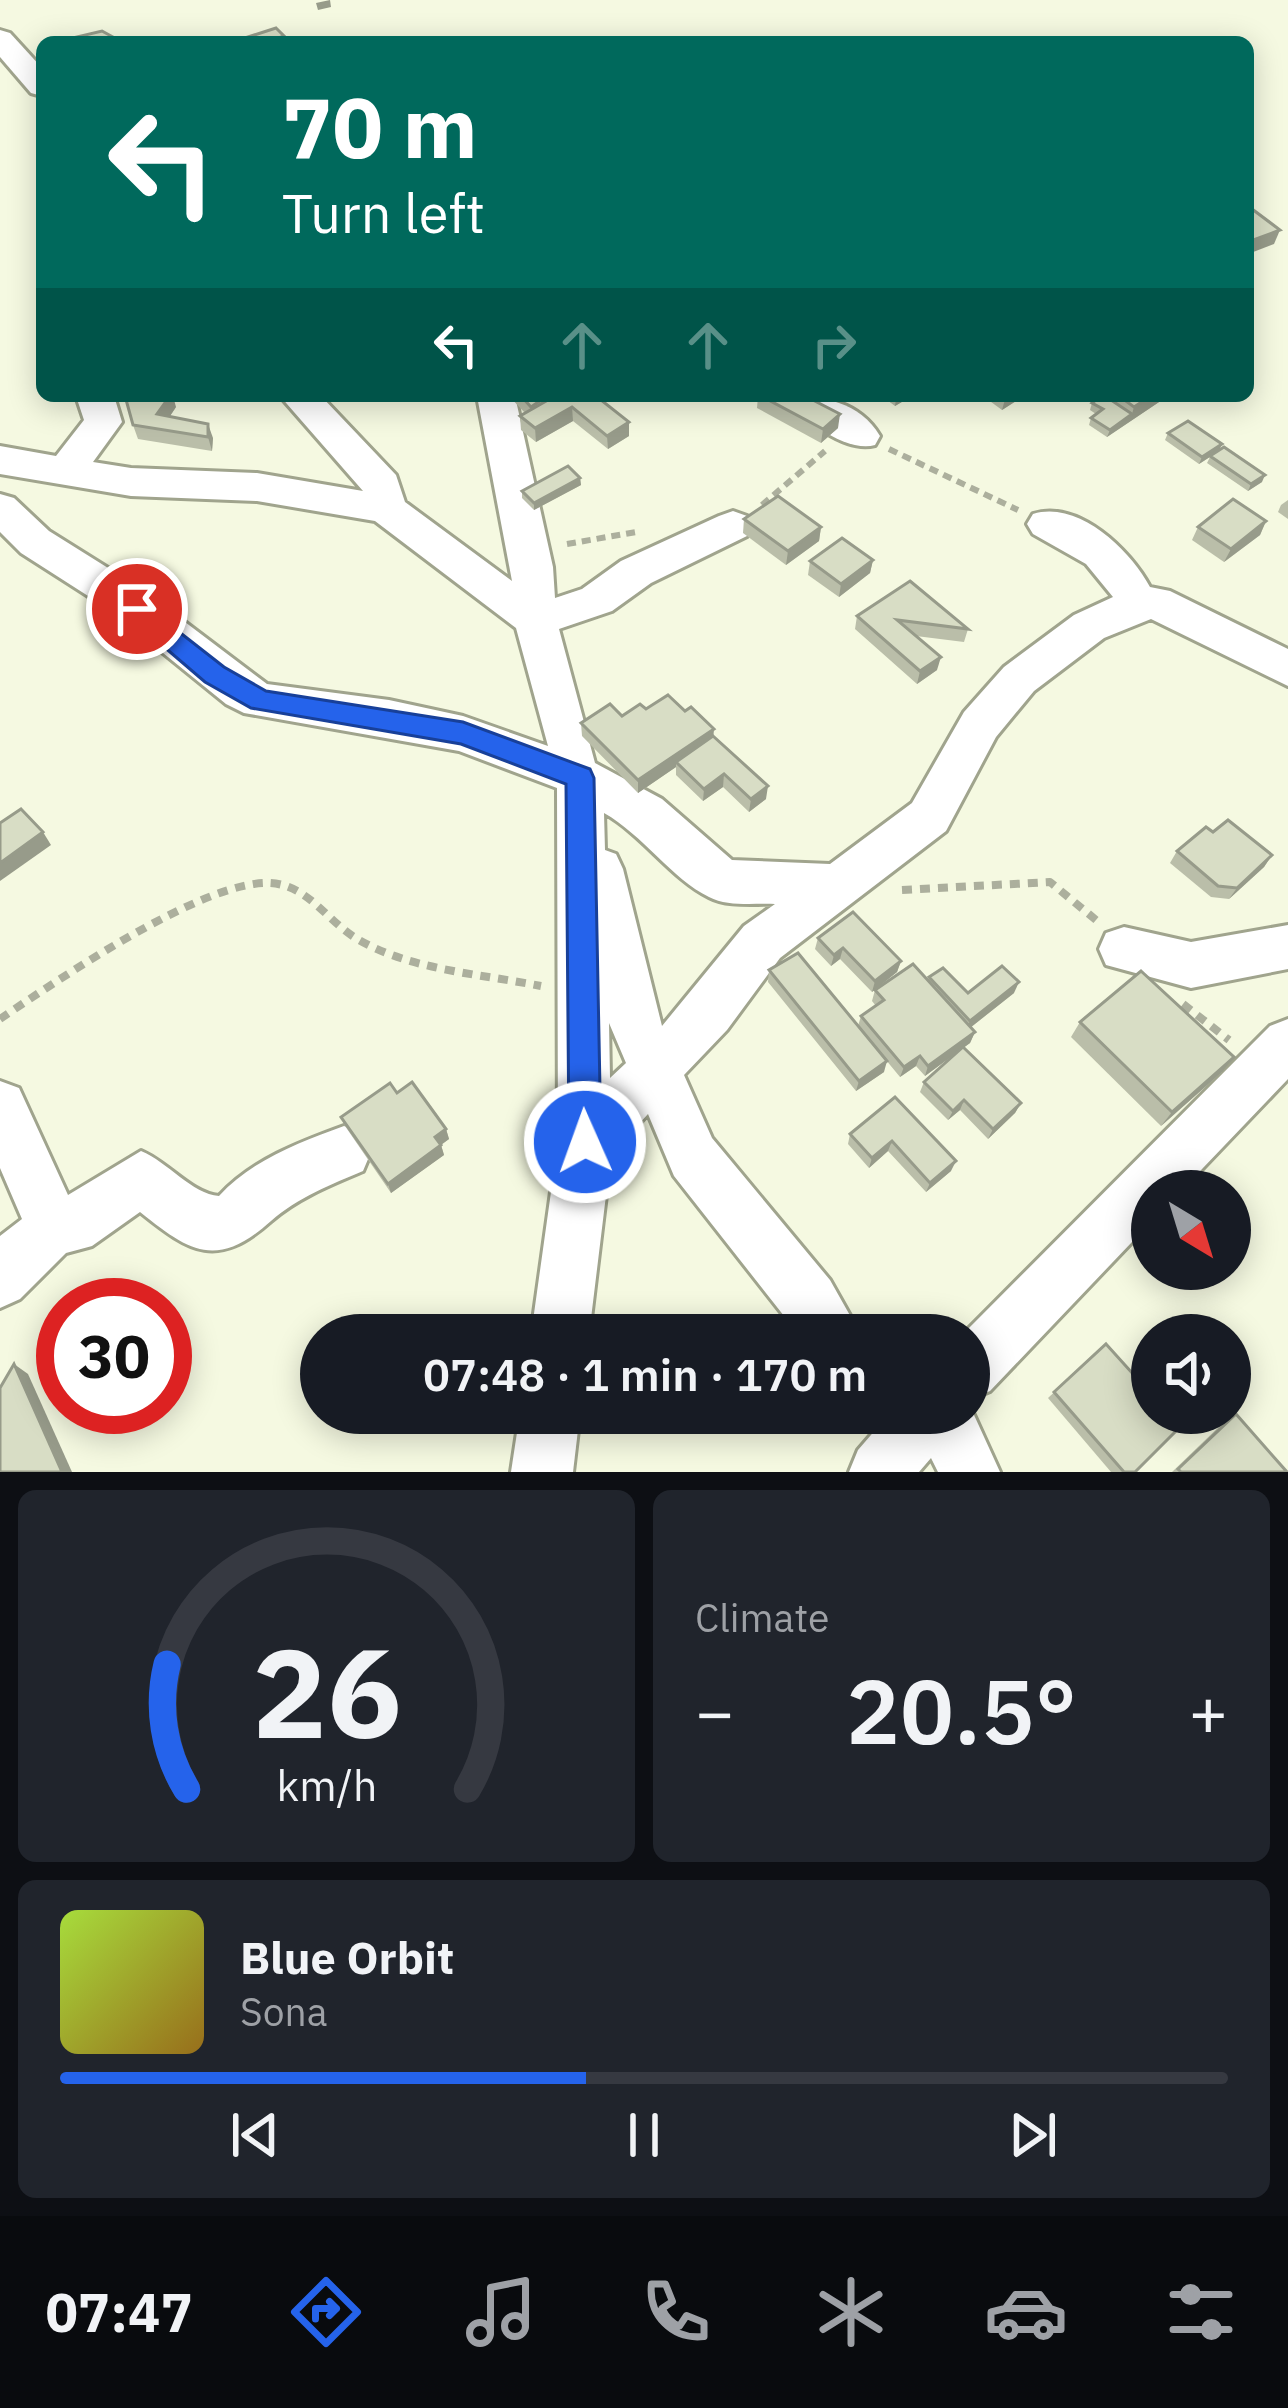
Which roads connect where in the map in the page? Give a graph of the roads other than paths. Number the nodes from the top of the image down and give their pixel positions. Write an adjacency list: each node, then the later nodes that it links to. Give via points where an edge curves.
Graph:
1 (0, 39): 2 (street)
2 (36, 80)
3 (97, 402): 9 (street, via 103,422)
4 (305, 402): 11 (street, via 382,485)
5 (497, 402): 15 (street)
6 (813, 402): 7 (street)
7 (861, 436)
8 (0, 460): 9 (street)
9 (65, 471): 11 (street, via 257,487)
10 (0, 508): 17 (street, via 62,562 260,701 463,734)
11 (386, 509): 15 (street)
12 (1046, 524): 14 (street, via 1123,570)
13 (733, 526): 15 (street, via 636,572 598,600)
14 (1137, 602): 16 (street, via 1194,618); 18 (street, via 1011,686 986,714 929,817)
15 (535, 620): 17 (street)
16 (1288, 669)
17 (576, 776): 18 (street, via 645,813 722,881); 22 (street, via 633,1019); 24 (street)
18 (836, 885): 22 (street, via 762,942)
19 (1288, 947): 20 (street, via 1191,965)
20 (1124, 949)
21 (1287, 1044): 30 (street)
22 (654, 1069): 24 (street); 29 (street, via 693,1157)
23 (0, 1106): 26 (street)
24 (585, 1142): 28 (street)
25 (344, 1153): 26 (street, via 220,1223 197,1222 141,1178 72,1226)
26 (52, 1223): 27 (street, via 44,1242 6,1266)
27 (0, 1279)
28 (563, 1314)
29 (819, 1314)
30 (990, 1348)
31 (547, 1434): 33 (street)
32 (920, 1434): 34 (street)
33 (542, 1472)
34 (969, 1472)

